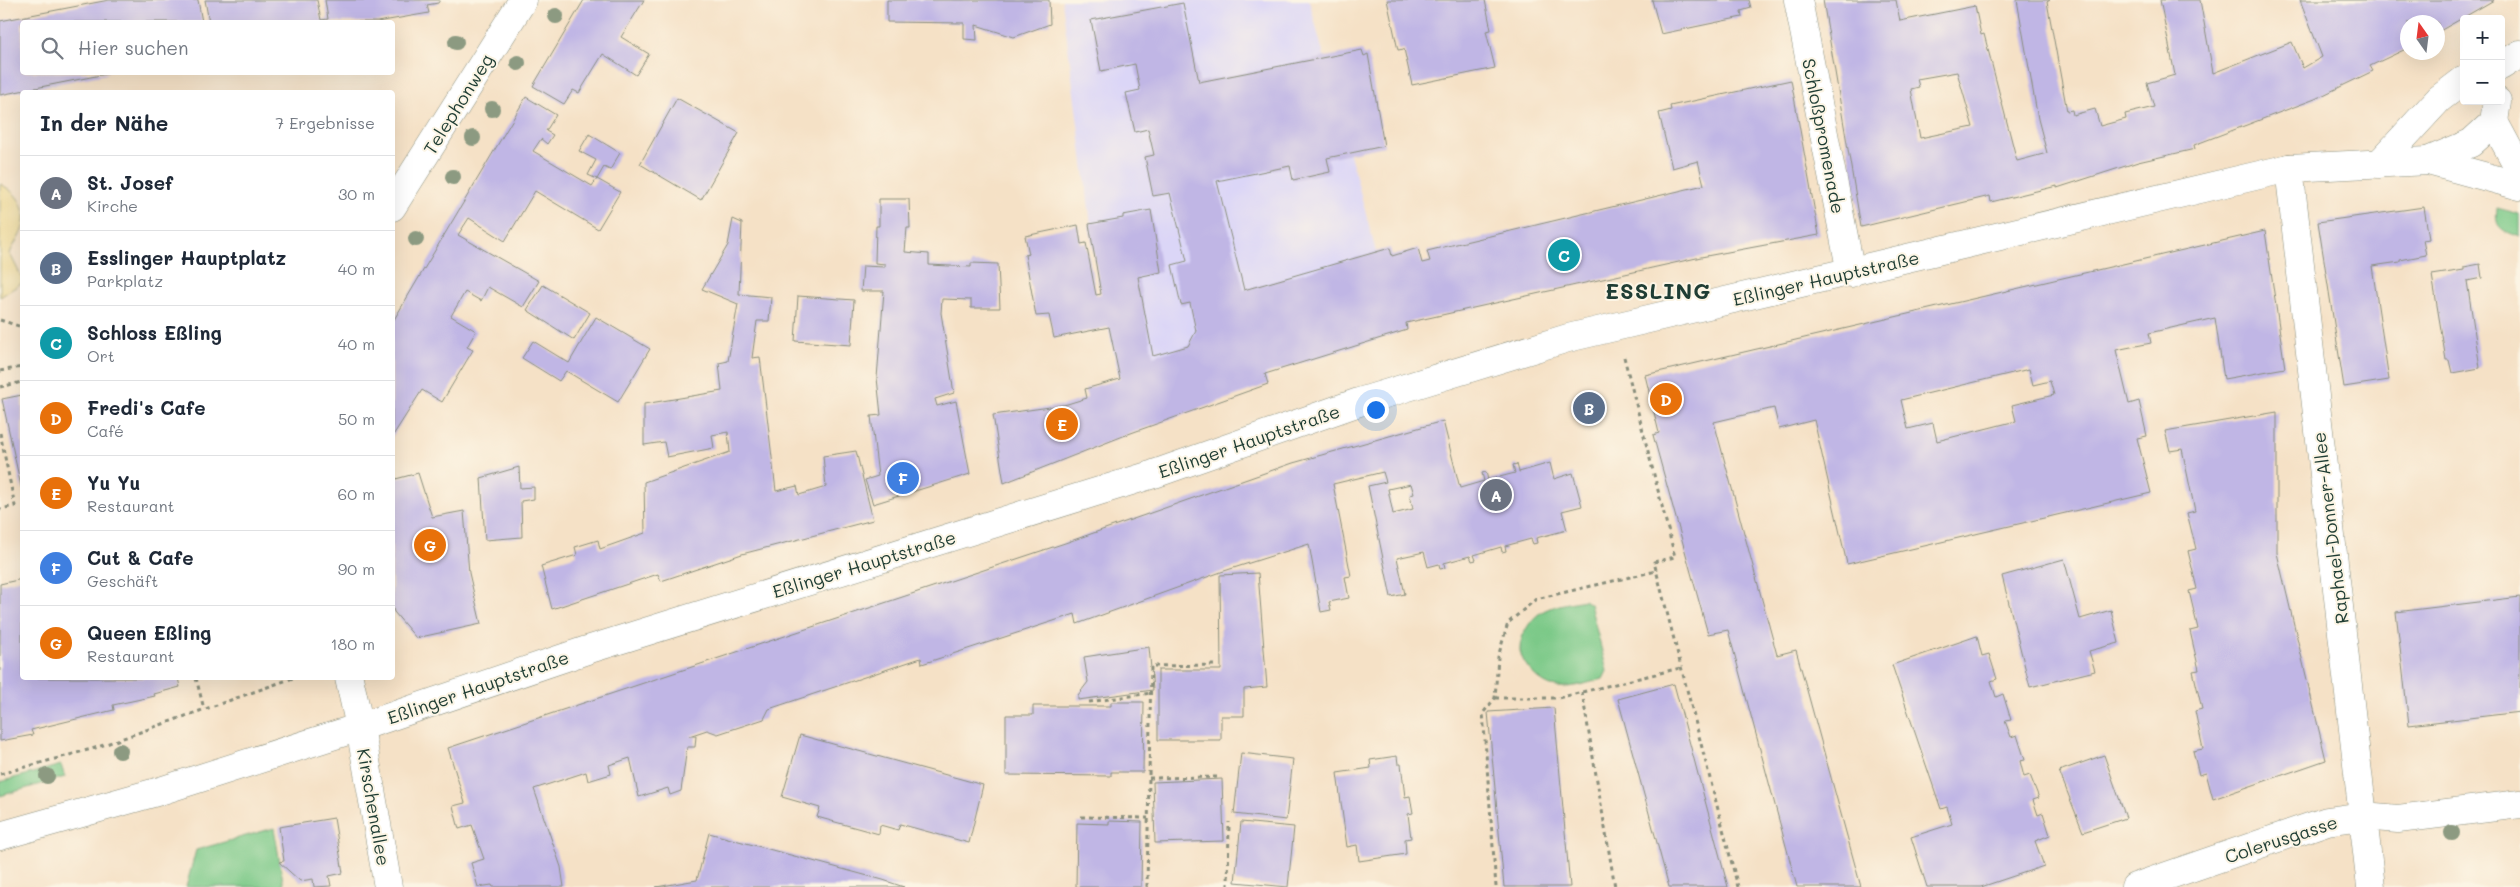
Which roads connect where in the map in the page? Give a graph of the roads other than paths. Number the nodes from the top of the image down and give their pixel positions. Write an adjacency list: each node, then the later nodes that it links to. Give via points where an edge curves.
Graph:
1 (523, 0): 10 (main road, Telephonweg)
2 (1798, 0): 11 (main road, Schloßpromenade)
3 (2460, 83): 6 (main road, via 2439,99)
4 (2496, 112): 5 (main road, via 2471,143); 8 (main road)
5 (2428, 161): 6 (main road, Eßlinger Hauptstraße); 9 (main road, Eßlinger Hauptstraße)
6 (2379, 164): 7 (main road, Eßlinger Hauptstraße)
7 (2289, 168): 11 (main road, Eßlinger Hauptstraße); 15 (main road, Raphael-Donner-Allee)
8 (2520, 170)
9 (2520, 186)
10 (395, 202)
11 (1851, 273): 13 (main road, Eßlinger Hauptstraße, via 1568,338 1359,402 1154,474 586,650)
12 (349, 680): 13 (main road)
13 (360, 727): 16 (main road, Eßlinger Hauptstraße, via 160,791); 17 (main road, Kirschenallee)
14 (2520, 804): 15 (main road, Colerusgasse, via 2398,819)
15 (2363, 816): 18 (main road, Colerusgasse, via 2327,821); 19 (main road, Raphael-Donner-Allee)
16 (0, 836)
17 (388, 887)
18 (2136, 887)
19 (2371, 887)

